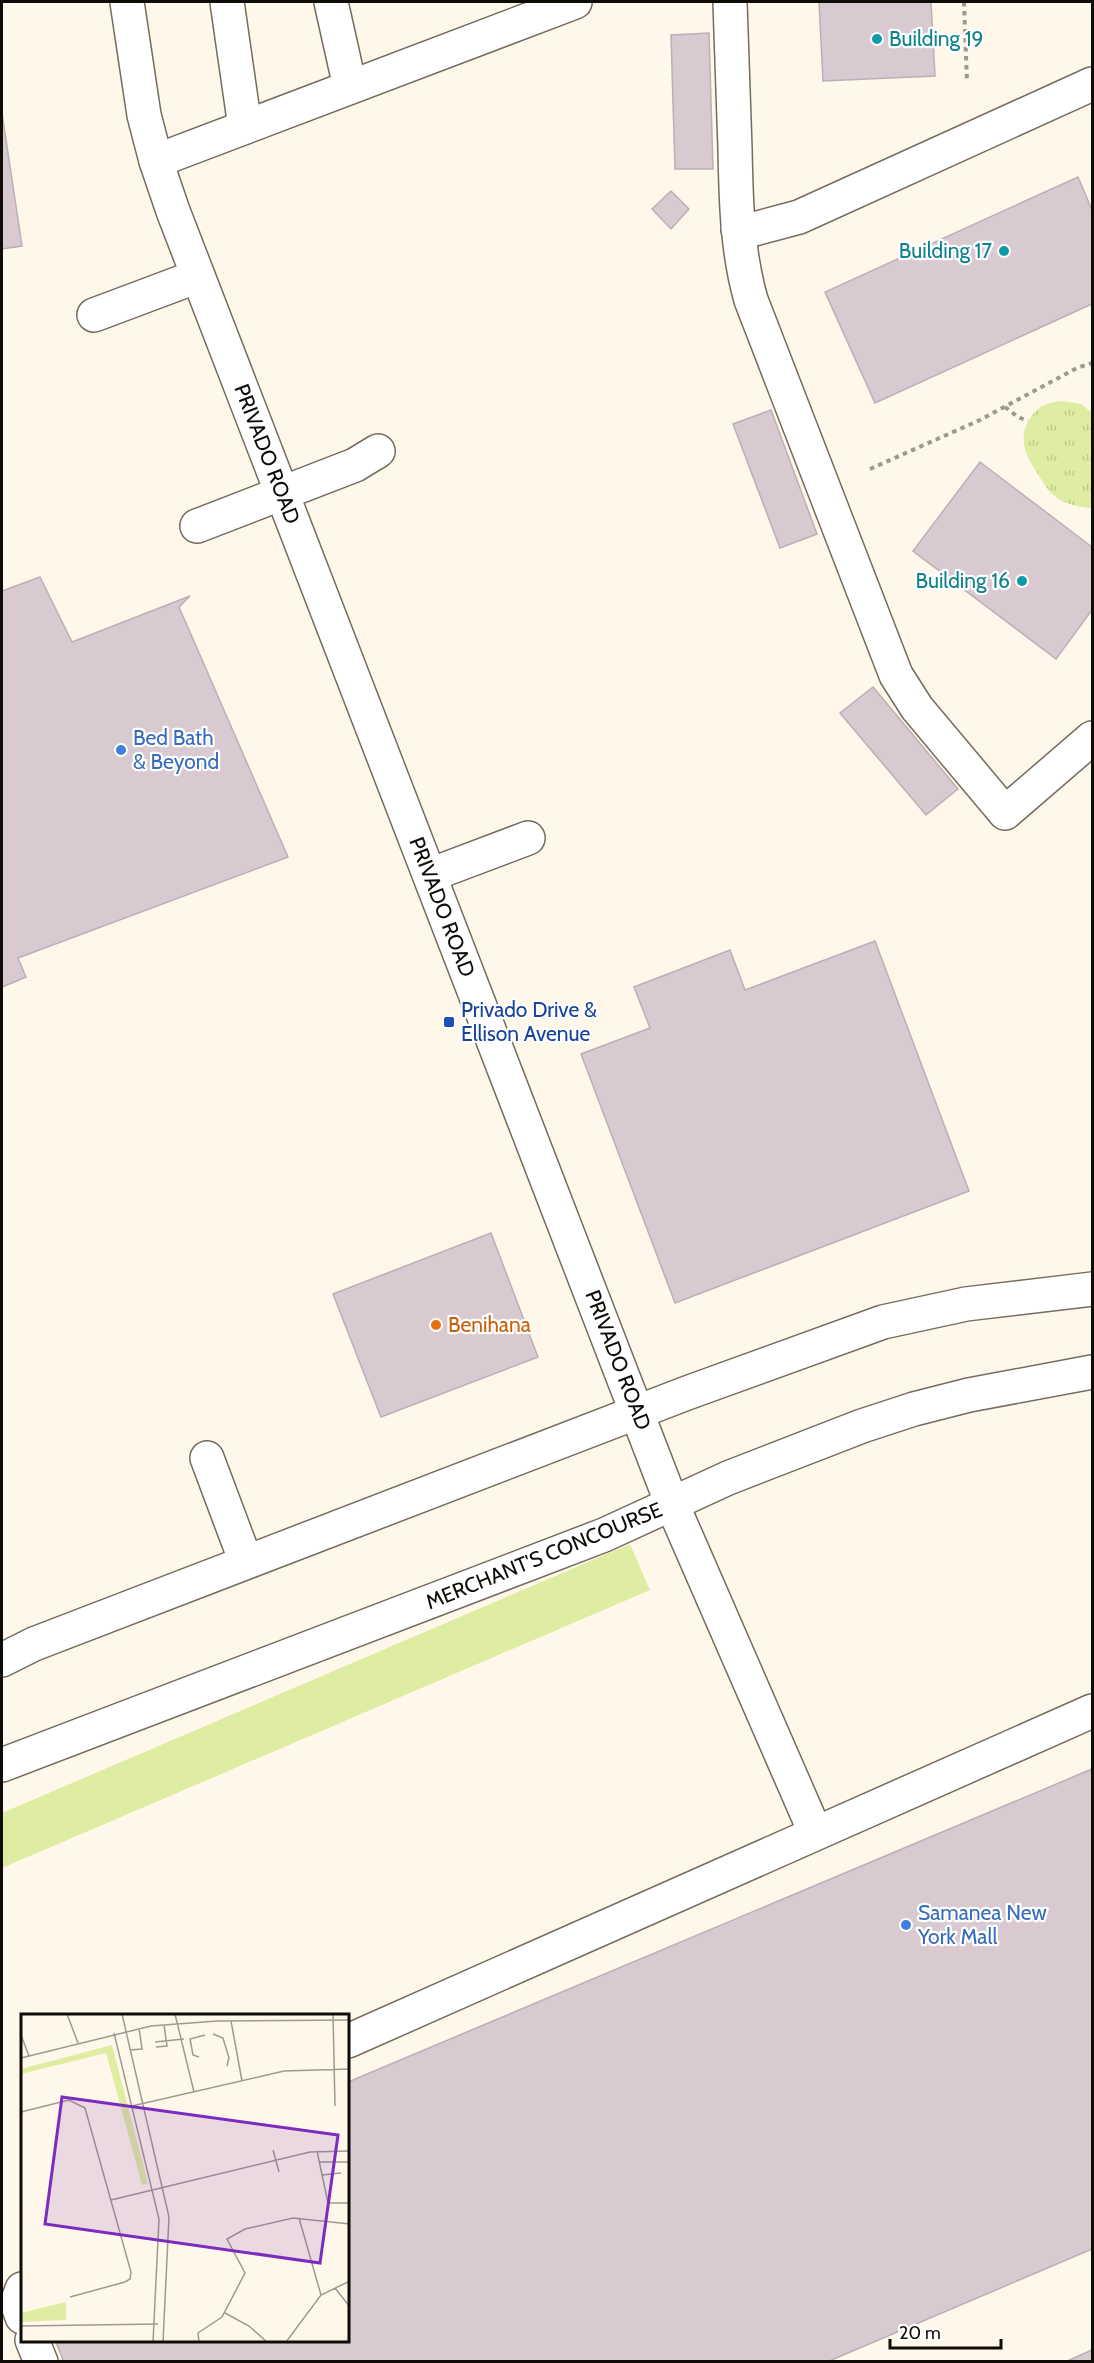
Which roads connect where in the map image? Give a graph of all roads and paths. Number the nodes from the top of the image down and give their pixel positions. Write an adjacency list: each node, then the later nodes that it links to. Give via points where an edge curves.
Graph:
1 (127, 2): 11 (street, PRIVADO ROAD, via 144,115)
2 (227, 2): 10 (street)
3 (331, 2): 9 (street)
4 (575, 2): 9 (street)
5 (730, 2): 12 (street)
6 (964, 2): 7 (path)
7 (967, 82)
8 (1092, 84): 12 (street, via 799,217 754,229)
9 (350, 87): 10 (street)
10 (244, 127): 11 (street)
11 (156, 161): 13 (street, PRIVADO ROAD)
12 (738, 229): 22 (street, via 751,300 888,657 906,692 1005,813)
13 (198, 276): 14 (street); 20 (street, PRIVADO ROAD)
14 (94, 315)
15 (1092, 363): 16 (path)
16 (1005, 407): 17 (path); 19 (path)
17 (1028, 421)
18 (378, 451): 20 (street, via 355,465)
19 (870, 469)
20 (282, 494): 21 (street); 24 (street, PRIVADO ROAD)
21 (197, 526)
22 (1092, 738)
23 (528, 838): 24 (street)
24 (430, 875): 27 (street, PRIVADO ROAD)
25 (1092, 1289): 27 (street, via 966,1304 883,1322)
26 (1092, 1372): 29 (street, MERCHANT'S CONCOURSE, via 914,1409 748,1470)
27 (638, 1412): 29 (street, PRIVADO ROAD); 30 (street)
28 (207, 1458): 30 (street)
29 (672, 1503): 33 (street, MERCHANT'S CONCOURSE, via 593,1539); 34 (street, PRIVADO ROAD)
30 (246, 1562): 31 (street)
31 (2, 1660)
32 (1092, 1711): 34 (street)
33 (2, 1765)
34 (815, 1832): 35 (street)
35 (350, 2040)
36 (21, 2292): 37 (street, via 17,2303)
37 (21, 2314)
38 (33, 2342): 39 (street)
39 (41, 2361)

